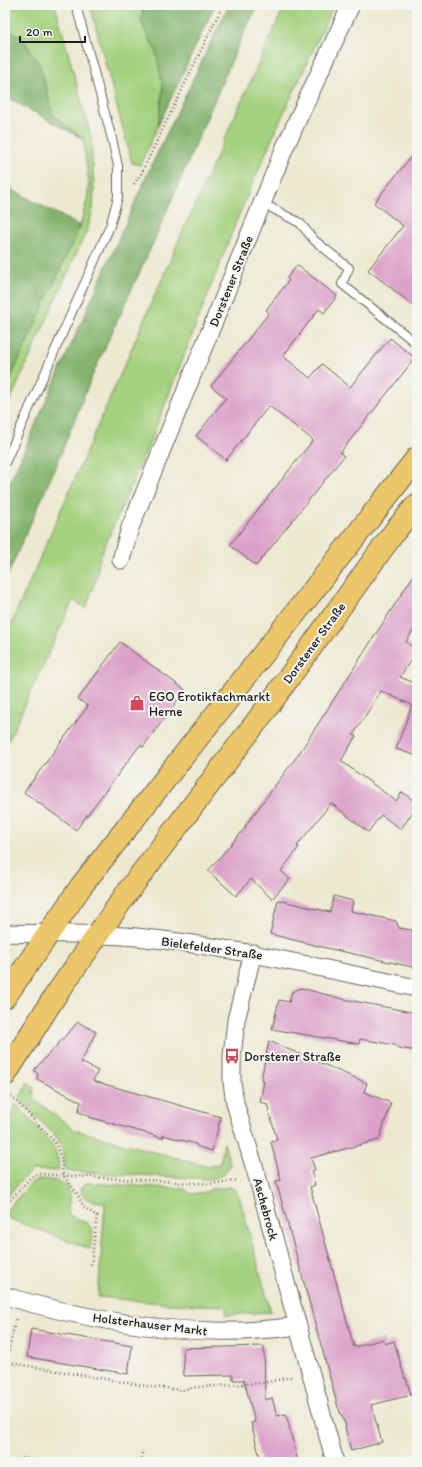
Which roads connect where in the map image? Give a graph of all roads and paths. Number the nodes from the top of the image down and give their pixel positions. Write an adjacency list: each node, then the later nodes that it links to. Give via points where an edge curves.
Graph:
1 (76, 5): 4 (lane, via 118,166)
2 (223, 5): 4 (path, via 141,174 130,189)
3 (351, 5): 5 (street, Dorstener Straße)
4 (118, 197): 8 (lane, via 110,226)
5 (262, 203): 6 (lane, via 300,223 314,240 349,268 342,284); 10 (street, Dorstener Straße, via 130,528)
6 (417, 344)
7 (417, 458): 12 (main road, via 82,884)
8 (5, 463)
9 (417, 505): 13 (main road, Dorstener Straße, via 395,531 264,712)
10 (121, 560)
11 (5, 933): 12 (street, Bielefelder Straße)
12 (48, 934): 13 (street, Bielefelder Straße); 16 (main road)
13 (97, 934): 14 (street, Bielefelder Straße); 17 (main road, Dorstener Straße, via 53,999)
14 (253, 953): 15 (street, Bielefelder Straße); 19 (street, Aschebrock, via 236,1020 232,1082 235,1103)
15 (417, 988)
16 (5, 997)
17 (8, 1085): 18 (path, via 55,1142 62,1159)
18 (63, 1175): 19 (path, via 210,1184); 20 (path, via 34,1175); 21 (path, via 84,1207 96,1216)
19 (257, 1176): 23 (street, Aschebrock)
20 (5, 1206)
21 (91, 1265)
22 (12, 1298): 23 (street, Holsterhauser Markt, via 83,1316 162,1328 215,1332 275,1330); 24 (path)
23 (298, 1326): 25 (street, Aschebrock)
24 (6, 1363): 25 (path, via 182,1390 264,1383)
25 (311, 1372): 30 (street, Aschebrock)
26 (142, 1453): 29 (path)
27 (22, 1458): 28 (path)
28 (45, 1462)
29 (141, 1462)
30 (335, 1462)

